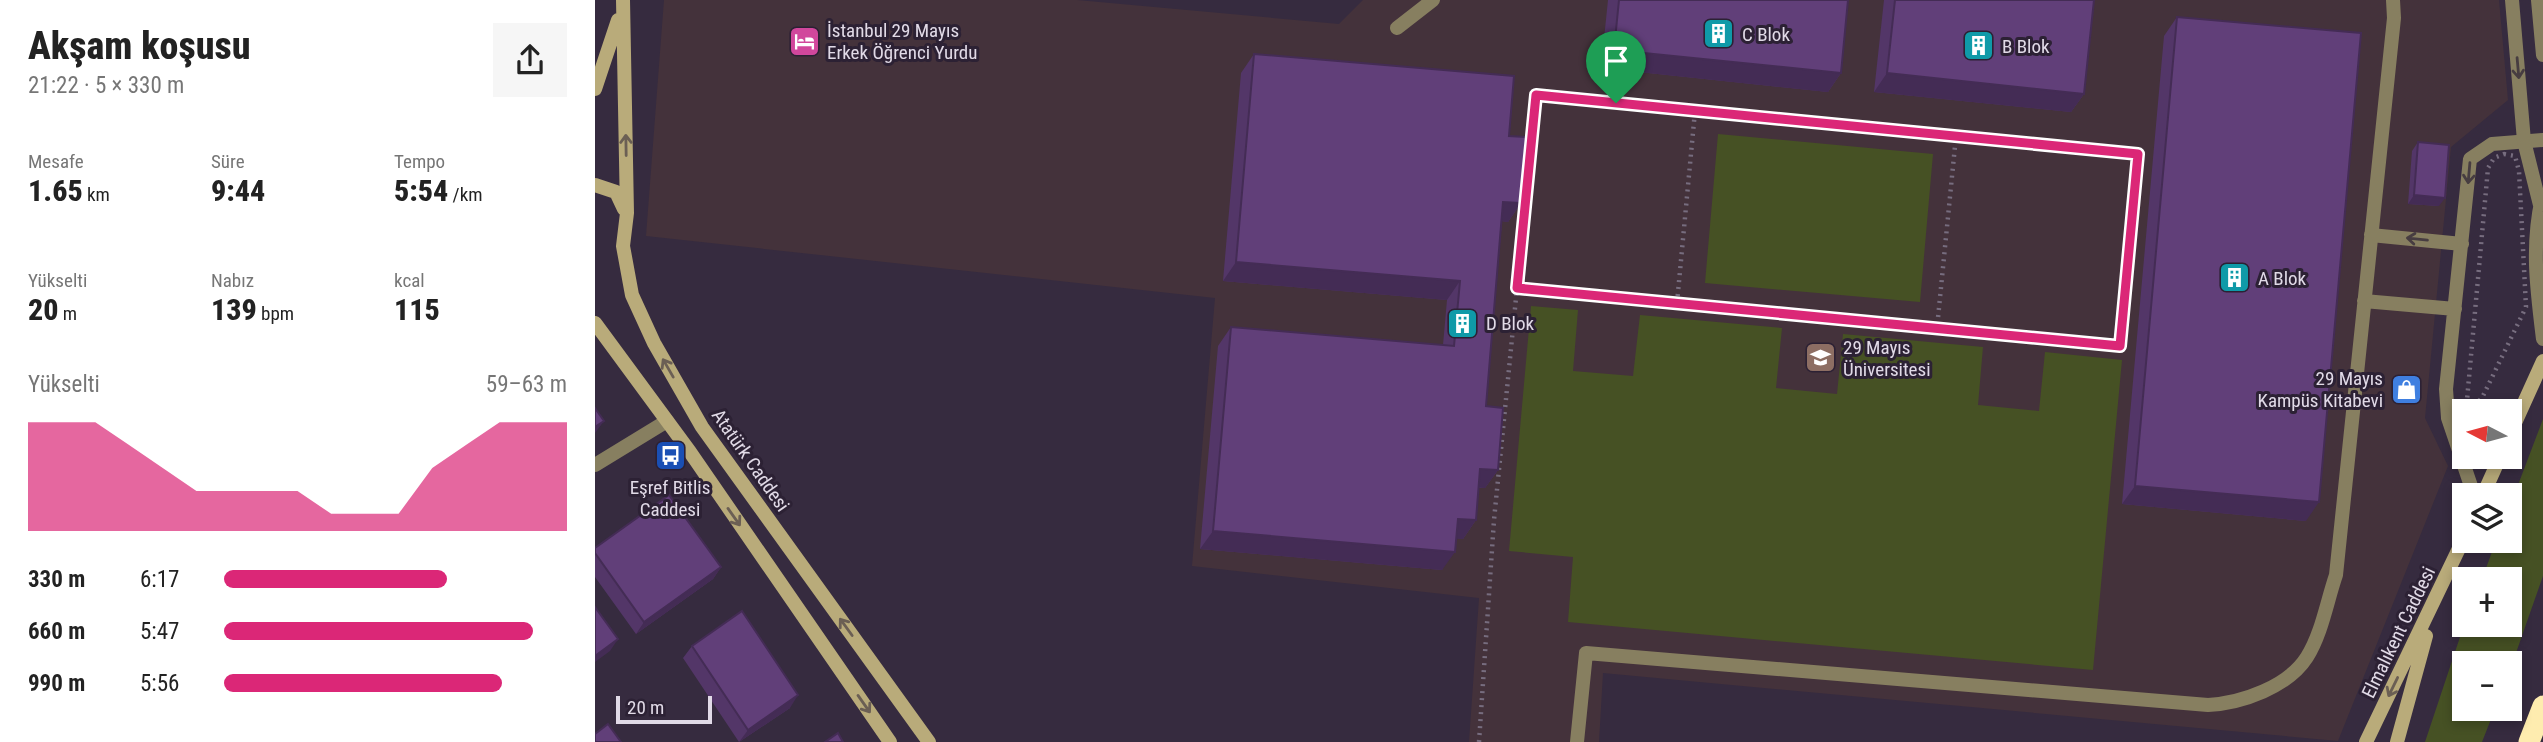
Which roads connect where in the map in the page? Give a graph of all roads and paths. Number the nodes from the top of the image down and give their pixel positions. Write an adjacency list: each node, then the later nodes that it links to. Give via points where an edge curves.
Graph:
1 (1433, 0): 6 (street)
2 (2393, 0): 16 (street)
3 (2512, 0): 12 (street, one-way to 12)
4 (2538, 0): 7 (street)
5 (623, 3): 8 (main road); 15 (main road, Atatürk Caddesi, one-way to 5)
6 (1397, 28)
7 (2543, 55)
8 (595, 89)
9 (1695, 111): 10 (path); 18 (path, via 1536,95); 20 (path)
10 (1956, 136): 23 (path); 23 (path, via 2138,154 2120,346)
11 (2543, 140): 12 (street)
12 (2524, 141): 14 (street); 17 (street, one-way to 17, via 2493,144 2470,159)
13 (595, 185): 15 (main road, via 616,192)
14 (2542, 199): 24 (street, via 2534,268)
15 (627, 213): 35 (main road, Atatürk Caddesi, one-way to 15, via 702,427 654,344 632,295 623,246)
16 (2371, 235): 17 (street, one-way to 16); 19 (street)
17 (2462, 244): 21 (street)
18 (1517, 288): 20 (path); 36 (path, via 1494,520)
19 (2364, 301): 21 (street); 37 (street, via 2336,575 2307,658 2272,687 2237,703 2208,705 1587,653)
20 (1677, 303): 23 (path)
21 (2455, 309): 30 (street, via 2446,389 2448,418)
22 (595, 323): 28 (main road)
23 (1937, 328)
24 (2543, 339)
25 (2543, 361): 27 (main road)
26 (2466, 400): 26 (path, via 2488,168 2494,158 2504,154 2515,156 2519,171 2526,307 2482,398 2473,406)
27 (2522, 407)
28 (667, 421): 29 (street); 34 (main road, one-way to 34)
29 (595, 465)
30 (2470, 483)
31 (2457, 553): 32 (main road, Elmalıkent Caddesi)
32 (2434, 604): 38 (main road, Elmalıkent Caddesi, one-way to 38); 39 (main road)
33 (2543, 706): 40 (highway)
34 (890, 742)
35 (929, 742)
36 (1479, 742)
37 (1577, 742)
38 (2366, 742)
39 (2397, 742)
40 (2529, 742)

